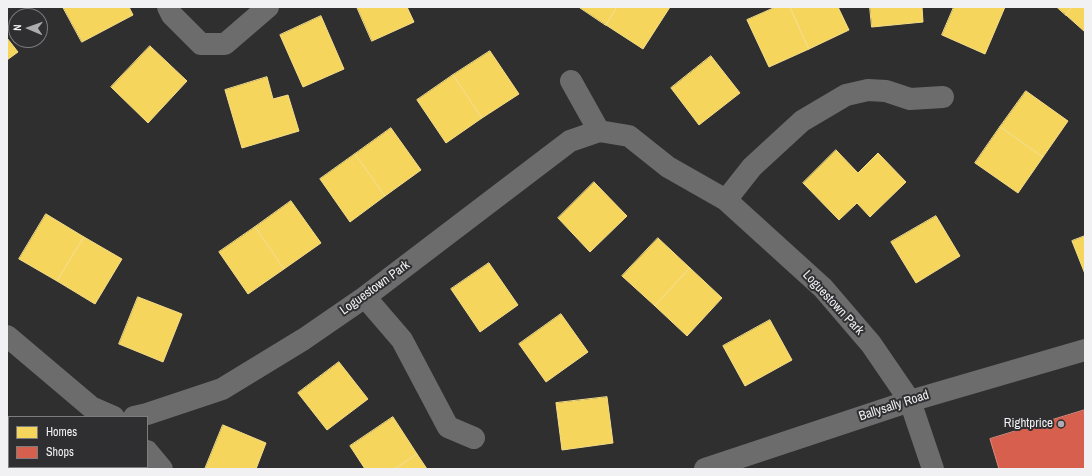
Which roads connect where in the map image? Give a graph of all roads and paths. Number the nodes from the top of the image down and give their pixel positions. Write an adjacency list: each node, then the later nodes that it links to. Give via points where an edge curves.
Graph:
1 (168, 7): 2 (street, via 172,15 201,44 225,44)
2 (268, 7)
3 (571, 82): 5 (street)
4 (943, 97): 6 (street, via 910,99 886,91 868,90 846,95 802,121 752,167)
5 (599, 131): 6 (street, Loguestown Park, via 629,136 668,167); 7 (street, Loguestown Park, via 570,141)
6 (726, 200): 10 (street, Loguestown Park, via 823,288 871,344)
7 (365, 297): 12 (street, Loguestown Park, via 304,339 222,389); 13 (street, via 402,340 448,427)
8 (7, 336): 11 (street, via 91,407)
9 (1085, 350): 10 (street, Ballysally Road)
10 (910, 400): 16 (street, Ballysally Road); 17 (street, Loguestown Park)
11 (112, 416)
12 (137, 416)
13 (474, 438)
14 (148, 452): 15 (street)
15 (162, 469)
16 (705, 469)
17 (933, 469)

